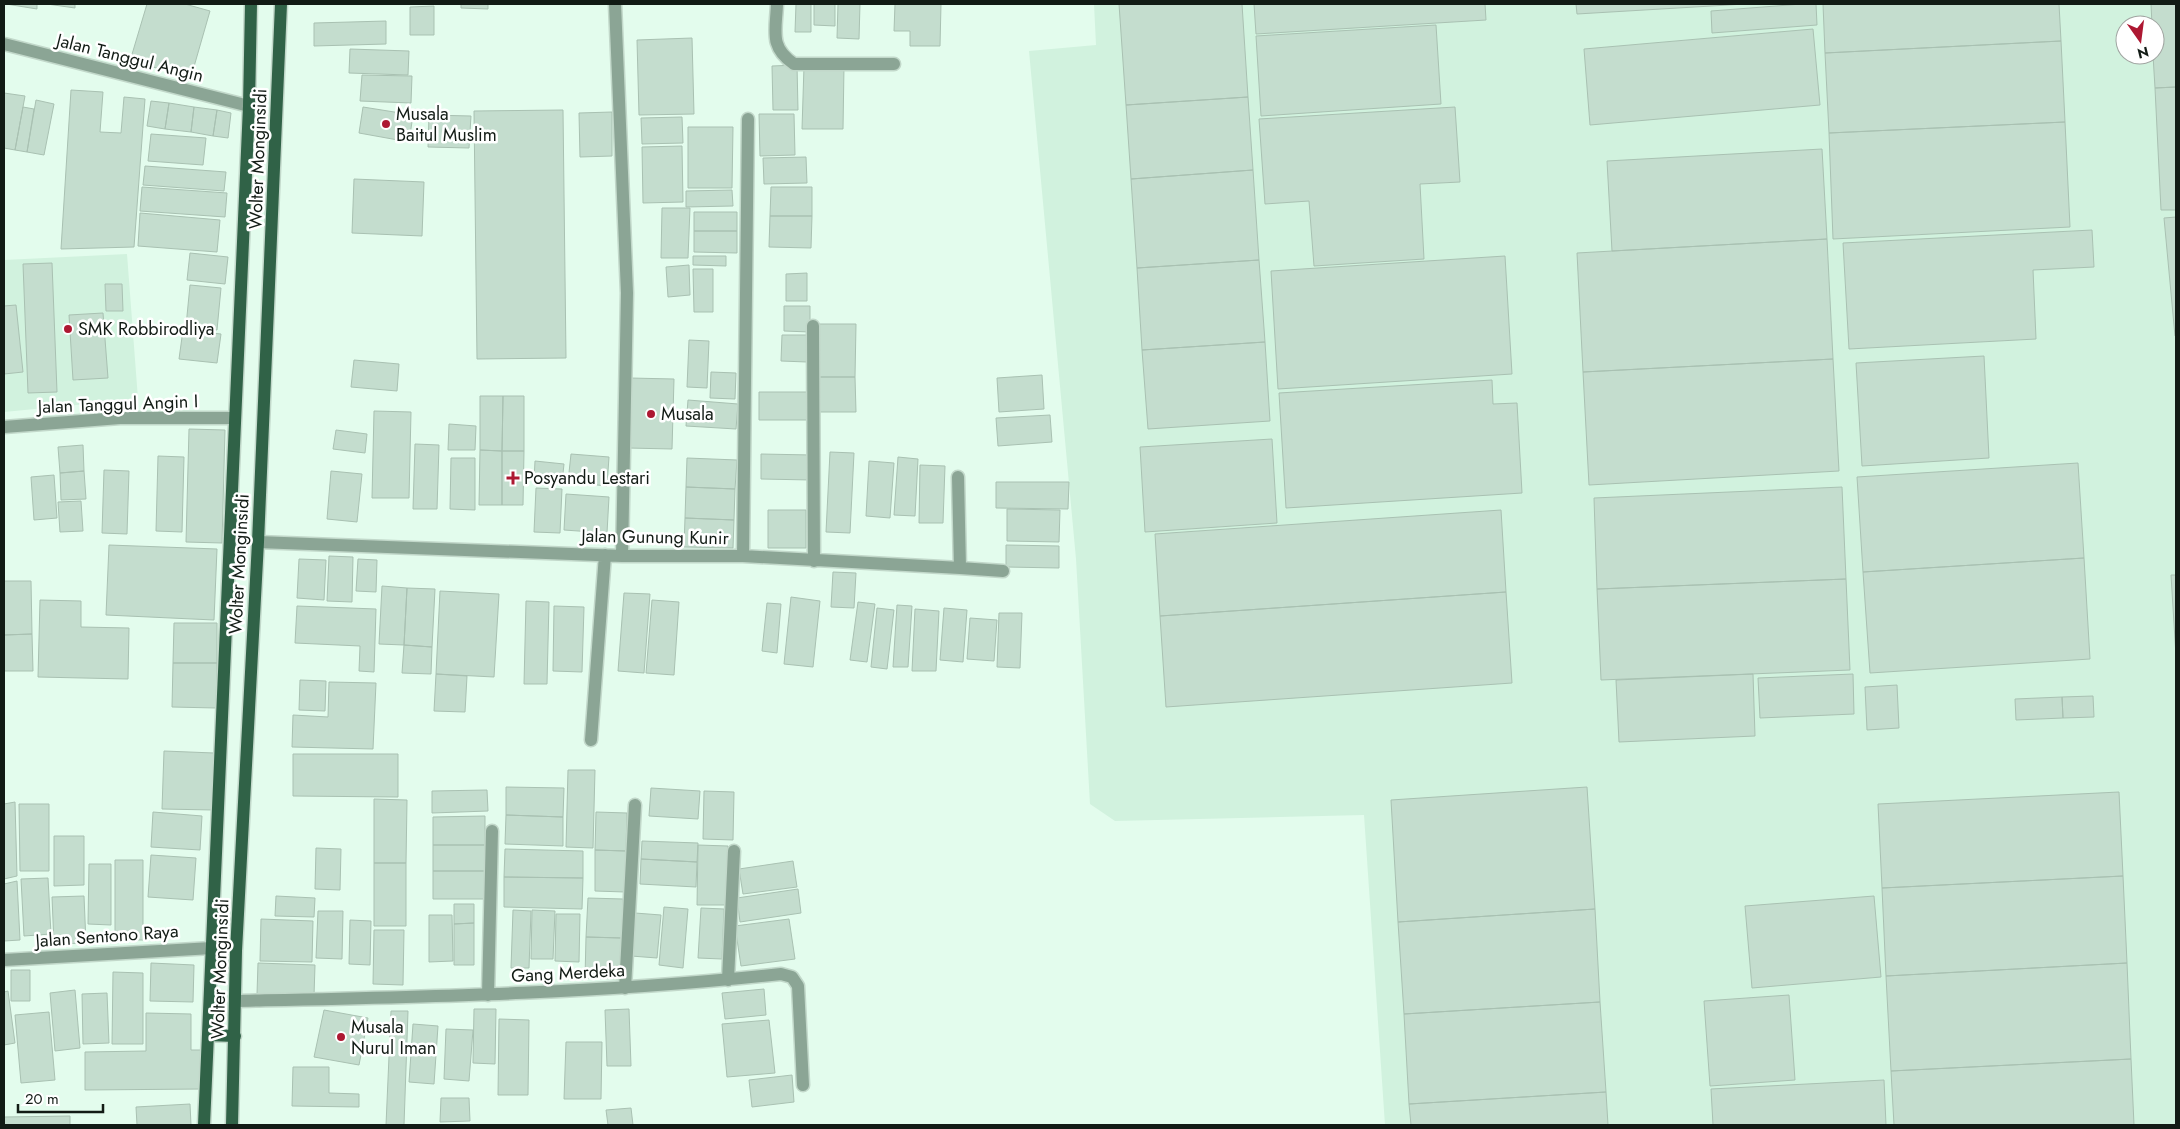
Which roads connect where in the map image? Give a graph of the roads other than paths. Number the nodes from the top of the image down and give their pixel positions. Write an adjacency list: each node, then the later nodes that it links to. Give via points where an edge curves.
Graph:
1 (251, 4): 7 (main road, Wolter Monginsidi)
2 (281, 4): 13 (main road, Wolter Monginsidi)
3 (615, 4): 15 (street, via 627,293)
4 (777, 4): 6 (street, via 776,40 782,56 794,64)
5 (4, 44): 7 (street, Jalan Tanggul Angin)
6 (894, 64)
7 (249, 106): 10 (main road, Wolter Monginsidi)
8 (748, 119): 16 (street)
9 (813, 326): 17 (street)
10 (234, 418): 11 (street, Jalan Tanggul Angin I, via 120,418); 24 (main road, Wolter Monginsidi)
11 (4, 427)
12 (958, 477): 18 (street)
13 (258, 542): 14 (street, Jalan Gunung Kunir); 29 (main road, Wolter Monginsidi)
14 (606, 555): 15 (street, Jalan Gunung Kunir); 20 (street)
15 (622, 556): 16 (street, Jalan Gunung Kunir)
16 (743, 556): 17 (street, Jalan Gunung Kunir)
17 (814, 561): 18 (street, Jalan Gunung Kunir)
18 (960, 568): 19 (street, Jalan Gunung Kunir)
19 (1003, 571)
20 (591, 740)
21 (635, 805): 27 (street)
22 (492, 831): 28 (street)
23 (734, 851): 26 (street)
24 (212, 948): 25 (street, Jalan Sentono Raya); 30 (main road, Wolter Monginsidi)
25 (4, 960)
26 (728, 980): 27 (street, Gang Merdeka); 32 (street, Gang Merdeka, via 781,974 792,978 798,986)
27 (624, 988): 28 (street, Gang Merdeka)
28 (488, 995): 29 (street, Gang Merdeka)
29 (235, 1001): 31 (main road, Wolter Monginsidi)
30 (208, 1035): 31 (main road); 33 (main road, Wolter Monginsidi)
31 (236, 1036): 34 (main road, Wolter Monginsidi)
32 (803, 1086)
33 (204, 1125)
34 (232, 1125)

